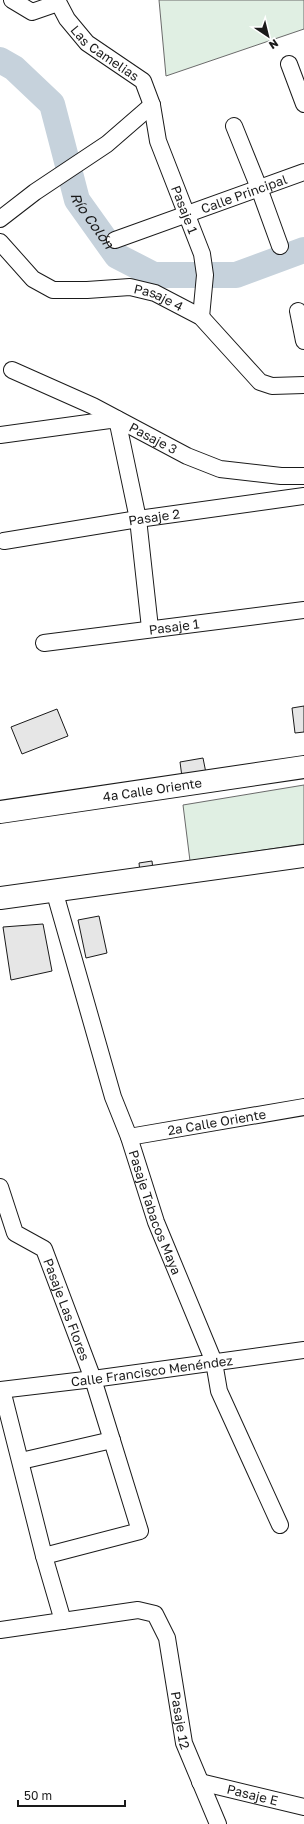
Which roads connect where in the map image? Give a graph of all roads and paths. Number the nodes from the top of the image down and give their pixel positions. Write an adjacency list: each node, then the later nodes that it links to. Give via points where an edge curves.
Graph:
1 (12, 0): 2 (street, via 32,12)
2 (58, 2): 5 (street, Las Camelias, via 67,19 87,43 143,81)
3 (289, 64): 4 (street)
4 (304, 104)
5 (152, 105): 9 (street, Pasaje 1, via 158,140); 10 (street, via 107,144 35,192)
6 (234, 126): 8 (street)
7 (304, 172): 8 (street, Calle Principal)
8 (259, 188): 9 (street, Calle Principal); 13 (street)
9 (186, 213): 11 (street, Calle Principal); 15 (street, Pasaje 1, via 202,254 205,275)
10 (0, 219)
11 (115, 240)
12 (0, 242): 15 (street, Pasaje 4, via 33,279 53,290 130,287 156,293)
13 (280, 246)
14 (298, 310): 16 (street)
15 (201, 317): 18 (street, Pasaje 4, via 260,382 272,386)
16 (304, 341)
17 (12, 370): 19 (street, Pasaje 3, via 93,406)
18 (304, 385)
19 (117, 420): 20 (street); 21 (street, Pasaje 3, via 187,456 220,469); 23 (street)
20 (0, 435)
21 (304, 476)
22 (304, 496): 23 (street, Pasaje 2)
23 (138, 519): 24 (street, Pasaje 2); 26 (street)
24 (4, 541)
25 (304, 610): 26 (street, Pasaje 1)
26 (150, 628): 27 (street, Pasaje 1)
27 (44, 644)
28 (304, 767): 29 (highway, 4a Calle Oriente)
29 (0, 812)
30 (304, 856): 31 (highway)
31 (54, 890): 32 (highway); 34 (street, Pasaje Tabacos Maya, via 113,1097)
32 (0, 898)
33 (304, 1107): 34 (street, 2a Calle Oriente)
34 (129, 1137): 37 (street, Pasaje Tabacos Maya, via 156,1222)
35 (0, 1187): 38 (street, Pasaje Las Flores, via 15,1233 44,1249)
36 (304, 1350): 37 (street, Calle Francisco Menéndez)
37 (214, 1362): 38 (street, Calle Francisco Menéndez); 42 (street, Pasaje Tabacos Maya, via 219,1391)
38 (93, 1379): 39 (street, Calle Francisco Menéndez); 40 (street, Pasaje Las Flores)
39 (1, 1390): 41 (street)
40 (112, 1440): 41 (street); 43 (street, Pasaje Las Flores, via 140,1531)
41 (21, 1461): 43 (street)
42 (280, 1525)
43 (44, 1556): 44 (street)
44 (63, 1621): 45 (street); 46 (street, Pasaje 12, via 138,1610 155,1614 167,1638 184,1743)
45 (0, 1630)
46 (200, 1782): 47 (street, Pasaje E); 48 (street, Pasaje 12)
47 (304, 1807)
48 (218, 1824)

